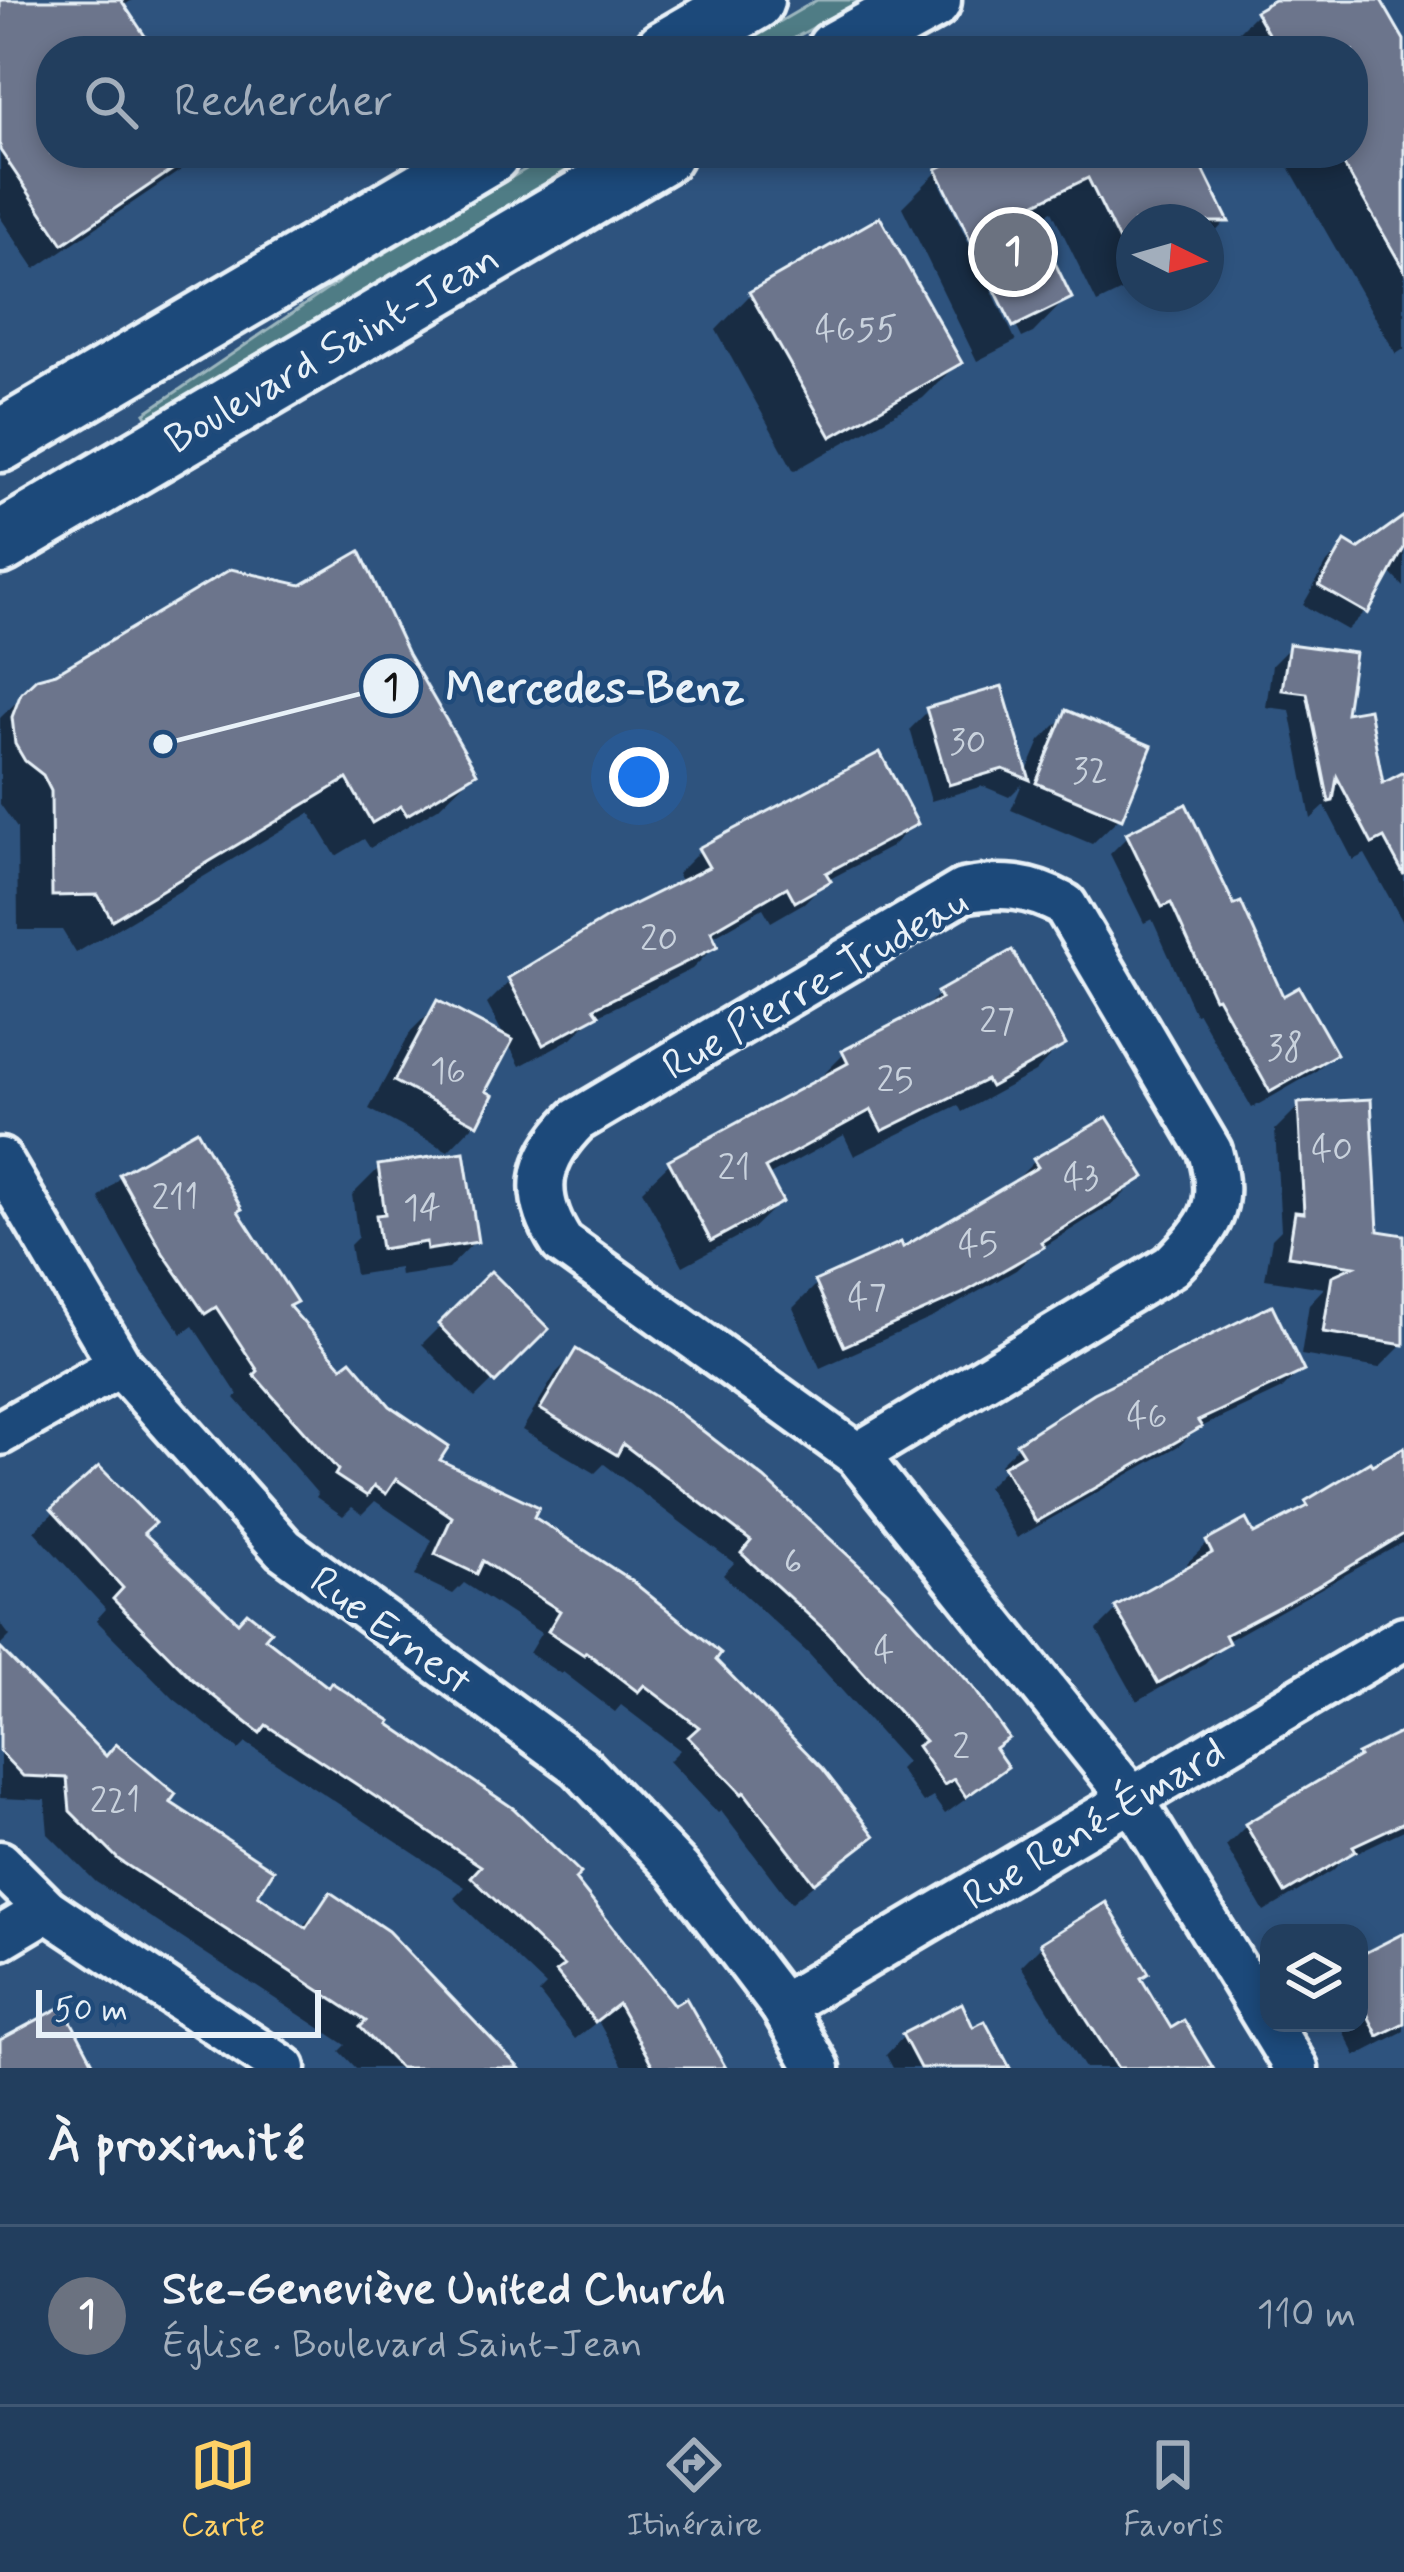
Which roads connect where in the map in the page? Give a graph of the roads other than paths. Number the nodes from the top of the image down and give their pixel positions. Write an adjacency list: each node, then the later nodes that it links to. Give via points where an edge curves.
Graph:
1 (753, 0): 3 (main road)
2 (930, 0): 4 (main road)
3 (690, 36)
4 (864, 36)
5 (464, 168): 7 (main road, Boulevard Saint-Jean)
6 (637, 168): 8 (main road, Boulevard Saint-Jean)
7 (0, 441)
8 (0, 543)
9 (0, 1160): 10 (street, Rue Ernest)
10 (120, 1365): 11 (street); 18 (street, Rue Ernest, via 284,1550 580,1766 679,1870)
11 (0, 1433)
12 (857, 1455): 12 (street, Rue Pierre-Trudeau, via 562,1243 543,1214 542,1178 554,1143 615,1095 963,891 1033,888 1065,904 1210,1151 1220,1186 1209,1226 1172,1266); 14 (street, Rue Pierre-Trudeau)
13 (1404, 1638): 14 (street, Rue René-Émard)
14 (1132, 1799): 18 (street, Rue René-Émard); 21 (street, Rue Pierre-Trudeau)
15 (0, 1863): 16 (street)
16 (46, 1910): 17 (street); 19 (street)
17 (0, 1938)
18 (782, 2006): 20 (street, Rue Ernest)
19 (284, 2068)
20 (818, 2068)
21 (1296, 2068)

